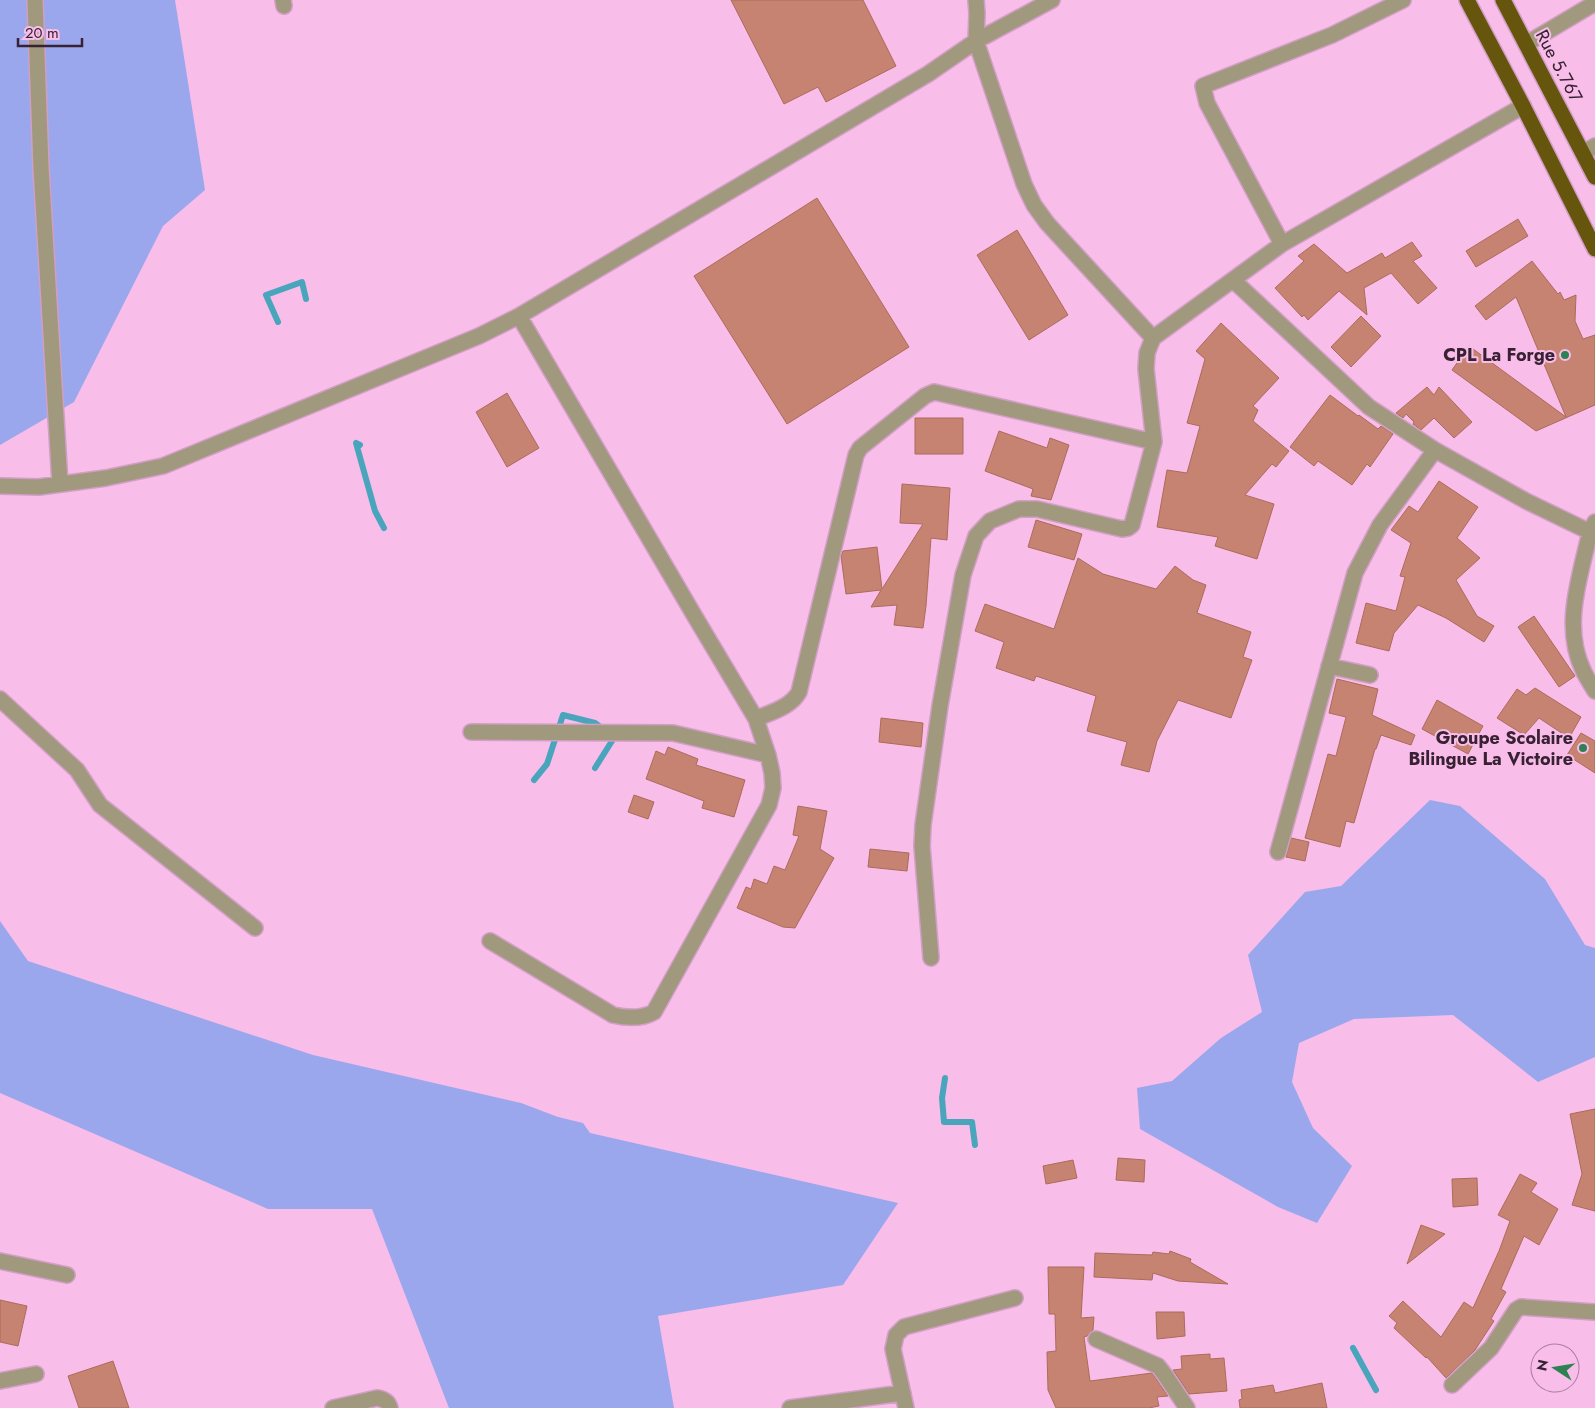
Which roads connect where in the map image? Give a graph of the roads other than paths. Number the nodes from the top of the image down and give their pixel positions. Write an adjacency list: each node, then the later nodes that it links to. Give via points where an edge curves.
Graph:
1 (35, 0): 20 (street, via 41,168)
2 (976, 0): 8 (street)
3 (1052, 0): 8 (street)
4 (1402, 0): 13 (street, via 1332,35 1203,86 1207,103)
5 (1467, 0): 10 (highway)
6 (1503, 0): 9 (highway, Rue 5.767)
7 (1595, 3): 9 (street)
8 (976, 42): 16 (street, via 928,74); 17 (street, via 1034,205 1047,224)
9 (1526, 44): 11 (highway, Rue 5.767)
10 (1523, 106): 13 (street); 14 (highway)
11 (1589, 149): 12 (highway, Rue 5.767)
12 (1595, 177)
13 (1282, 244): 15 (street)
14 (1595, 249)
15 (1233, 280): 17 (street); 19 (street, via 1369,407)
16 (519, 316): 20 (street, via 479,336 164,466); 27 (street)
17 (1153, 338): 18 (street, via 1146,353 1146,369)
18 (1154, 442): 27 (street, via 934,392 925,396 860,448 856,455 800,692 790,703); 33 (street, via 1132,525 1128,528 1037,509 1019,509 990,521 976,536 962,585 923,825)
19 (1435, 450): 22 (street, via 1526,501); 23 (street, via 1380,525 1355,573)
20 (60, 484): 21 (street)
21 (0, 486)
22 (1592, 527): 25 (street, via 1574,601 1573,623 1575,647)
23 (1329, 666): 24 (street); 30 (street)
24 (1370, 675)
25 (1595, 690)
26 (0, 699): 31 (street, via 77,770 100,806)
27 (756, 719): 29 (street)
28 (471, 732): 29 (street, via 673,733)
29 (768, 754): 32 (street, via 772,788 768,804 654,1012 647,1016 623,1018 613,1015)
30 (1278, 852)
31 (255, 928)
32 (490, 941)
33 (930, 958)
34 (0, 1261): 35 (street)
35 (67, 1275)
36 (1015, 1298): 42 (street, via 904,1327 896,1335 893,1350)
37 (1595, 1312): 41 (street, via 1521,1307 1491,1348)
38 (1096, 1339): 46 (street, via 1158,1366)
39 (36, 1374): 40 (street)
40 (0, 1381)
41 (1452, 1386)
42 (904, 1401): 45 (street)
43 (333, 1408): 44 (street, via 377,1398 388,1402)
44 (390, 1408)
45 (790, 1408)
46 (1187, 1408)

